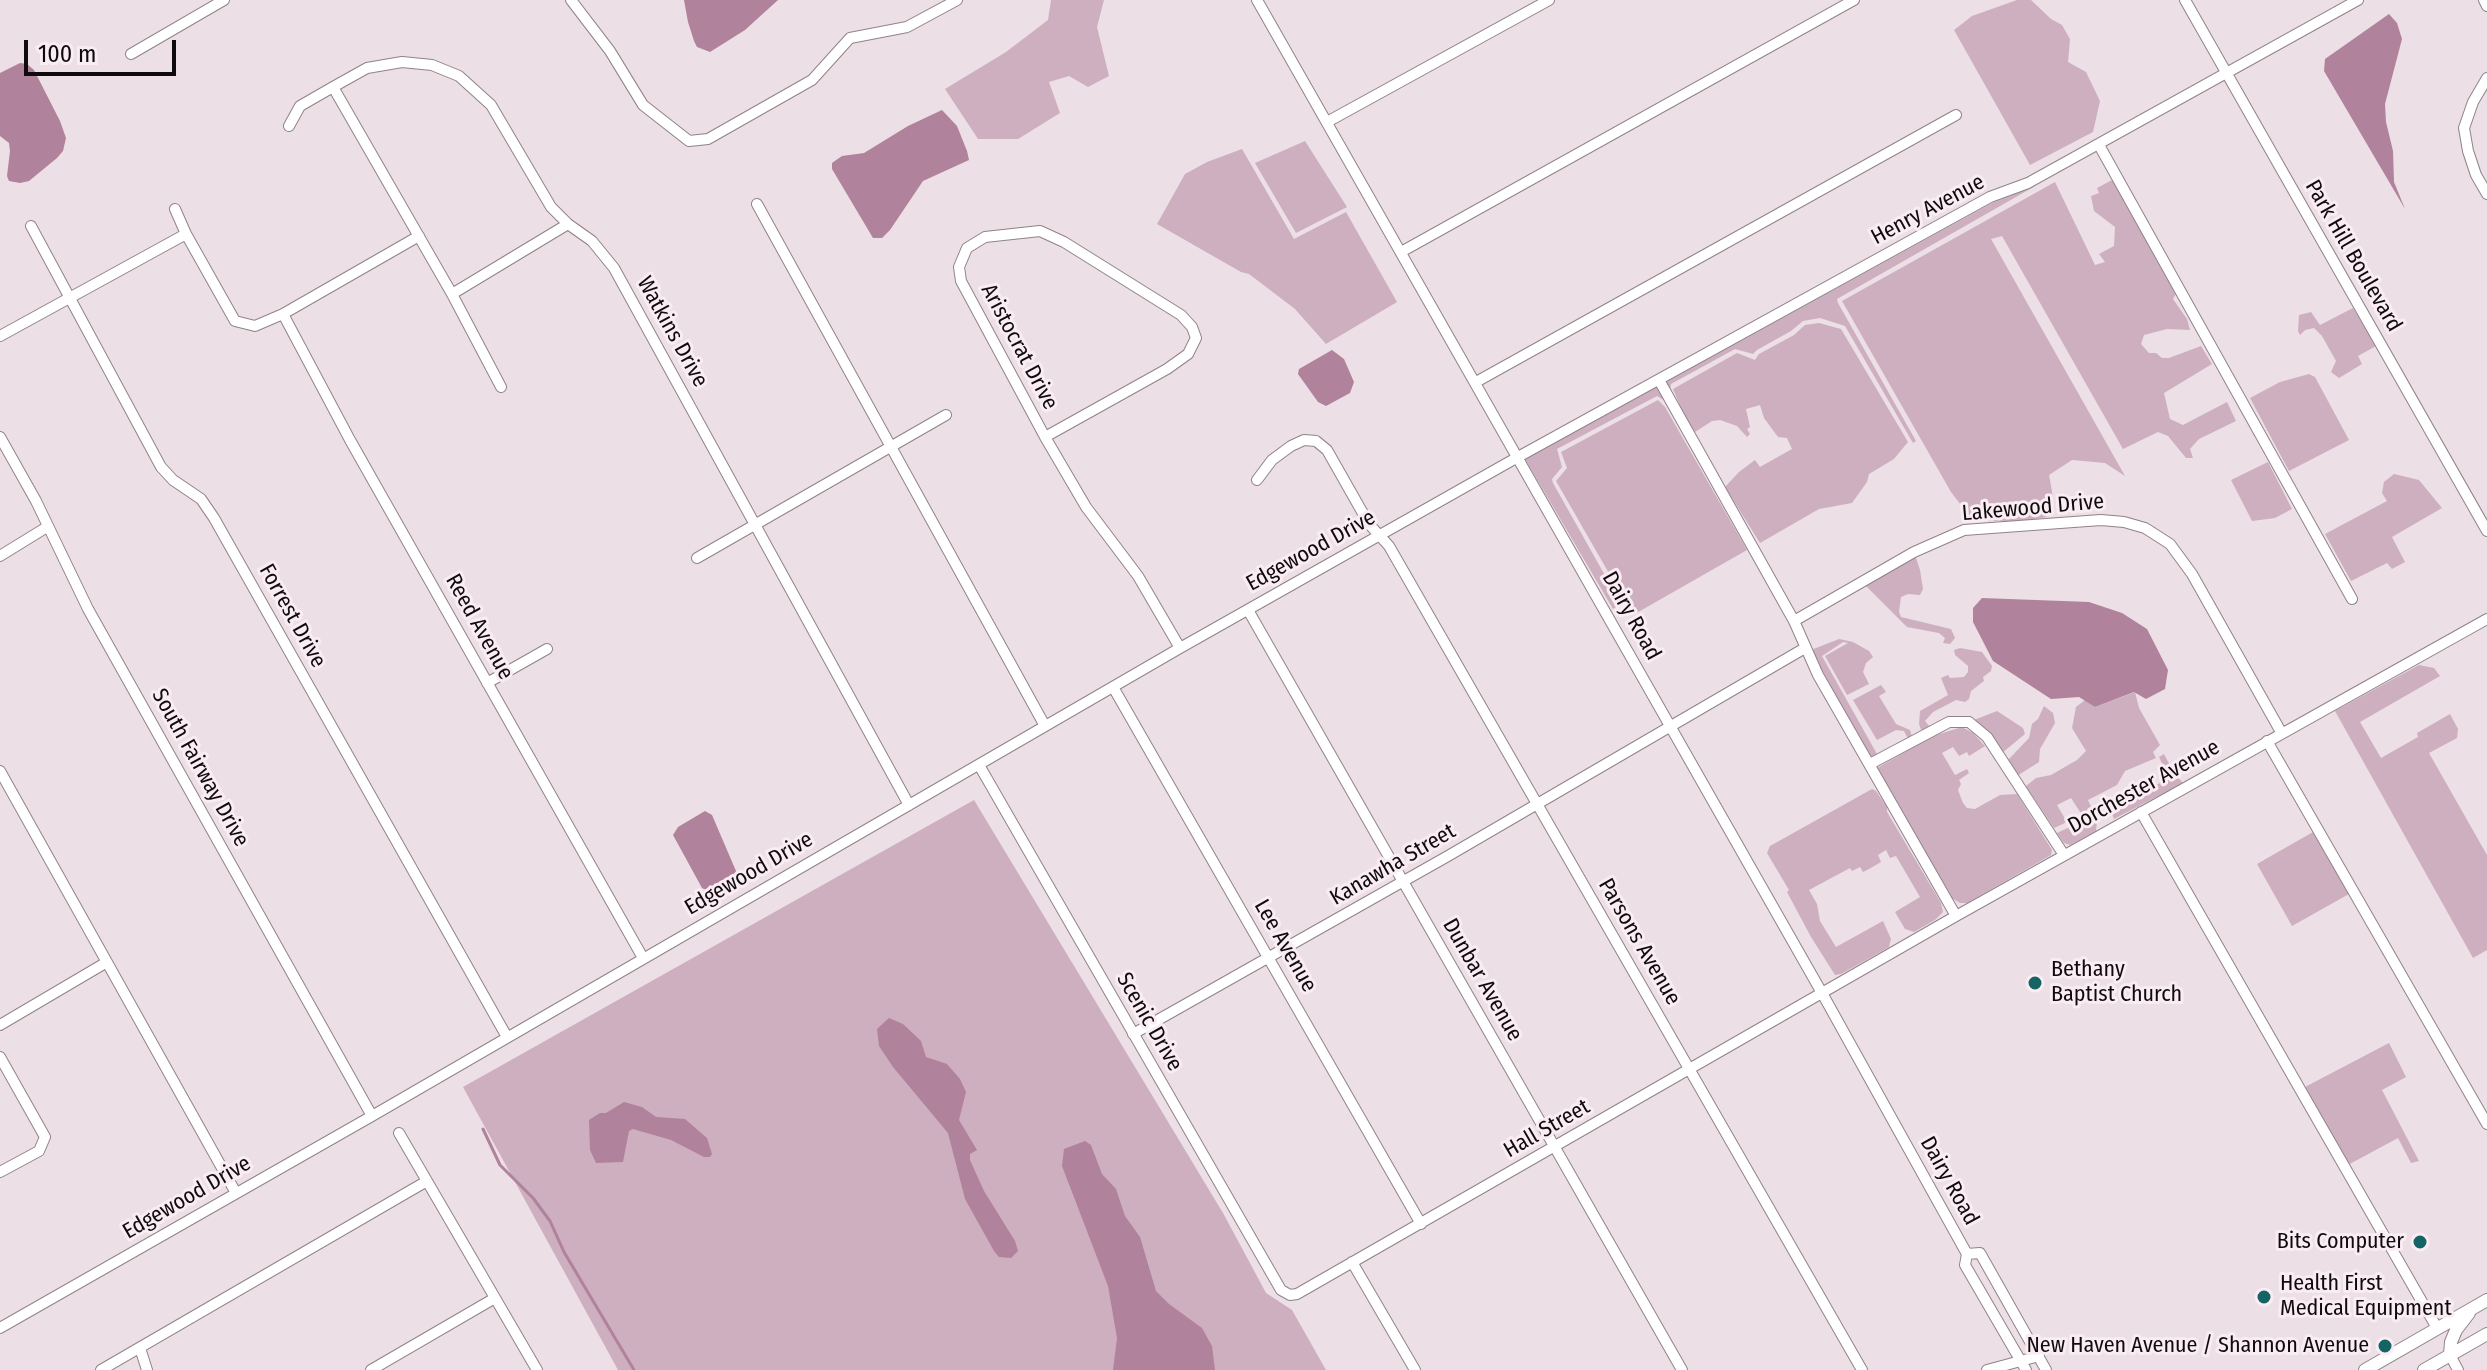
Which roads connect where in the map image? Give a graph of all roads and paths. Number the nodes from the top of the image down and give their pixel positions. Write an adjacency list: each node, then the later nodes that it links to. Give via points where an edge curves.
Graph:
1 (224, 0): 11 (street)
2 (571, 0): 3 (street, via 643,105 689,141 708,139 812,80 850,38 907,27)
3 (957, 0)
4 (1257, 0): 16 (street, Dairy Road)
5 (1549, 0): 16 (street)
6 (1854, 0): 26 (street)
7 (2185, 0): 12 (street, Park Hill Boulevard)
8 (2358, 0): 12 (street, Henry Avenue)
9 (2484, 0): 10 (street)
10 (2487, 6)
11 (131, 54)
12 (2227, 74): 18 (street, Henry Avenue); 42 (street, Park Hill Boulevard)
13 (2487, 78): 19 (street, via 2464,128 2476,175)
14 (333, 87): 17 (street, Watkins Drive, via 300,106); 22 (street, Watkins Drive, via 367,68 402,62 432,65 459,76 491,105 551,207); 25 (street)
15 (1956, 115): 32 (street)
16 (1327, 122): 26 (street, Dairy Road)
17 (289, 126)
18 (2099, 145): 31 (street, Henry Avenue, via 1990,197); 46 (street)
19 (2487, 194)
20 (757, 204): 37 (street)
21 (175, 209): 24 (street)
22 (568, 224): 27 (street); 40 (street, Watkins Drive, via 592,241 614,268)
23 (31, 226): 28 (street, Forrest Drive)
24 (186, 234): 28 (street); 29 (street, via 235,321 255,326)
25 (419, 236): 27 (street); 29 (street)
26 (1401, 252): 32 (street, Dairy Road)
27 (452, 294): 33 (street)
28 (70, 298): 30 (street); 74 (street, Forrest Drive, via 161,467 201,499 214,518)
29 (283, 314): 53 (street, Reed Avenue)
30 (0, 336)
31 (1659, 380): 38 (street, Henry Avenue); 49 (street)
32 (1476, 382): 38 (street, Dairy Road)
33 (501, 387)
34 (946, 415): 37 (street)
35 (0, 437): 41 (street, South Fairway Drive)
36 (1045, 437): 36 (street, Aristocrat Drive, via 1183,359 1196,338 1181,315 1064,242 1040,231 985,237 967,248 959,267 961,283); 50 (street, Aristocrat Drive)
37 (890, 448): 40 (street); 55 (street)
38 (1518, 457): 43 (street, Edgewood Drive); 56 (street, Dairy Road)
39 (1257, 480): 43 (street, Parsons Avenue, via 1291,446 1316,441)
40 (755, 526): 45 (street); 62 (street, Watkins Drive)
41 (47, 527): 44 (street); 77 (street, South Fairway Drive)
42 (2487, 531)
43 (1381, 535): 47 (street, Edgewood Drive); 63 (street, Parsons Avenue)
44 (0, 556)
45 (697, 558)
46 (2352, 599)
47 (1248, 610): 50 (street, Edgewood Drive); 66 (street, Dunbar Avenue)
48 (2487, 619): 57 (street, Dorchester Avenue)
49 (1794, 621): 51 (street); 57 (street, Lakewood Drive, via 1914,552 1964,530 2124,522 2170,544)
50 (1180, 648): 54 (street, Edgewood Drive)
51 (1805, 648): 56 (street, Kanawha Street); 59 (street)
52 (547, 649): 53 (street)
53 (487, 683): 68 (street, Reed Avenue)
54 (1113, 687): 55 (street, Edgewood Drive); 69 (street, Lee Avenue)
55 (1045, 726): 60 (street, Edgewood Drive)
56 (1671, 728): 63 (street, Kanawha Street); 71 (street, Dairy Road)
57 (2281, 732): 58 (street, Dorchester Avenue)
58 (2267, 741): 64 (street, Dorchester Avenue); 78 (street)
59 (1870, 764): 65 (street, via 1949,722 1969,722 1987,737); 67 (street)
60 (979, 765): 62 (street, Edgewood Drive); 73 (street, Scenic Drive)
61 (0, 771): 70 (street)
62 (909, 805): 68 (street, Edgewood Drive)
63 (1537, 805): 66 (street, Kanawha Street); 76 (street, Parsons Avenue)
64 (2141, 812): 65 (street, Dorchester Avenue); 92 (street)
65 (2064, 855): 67 (street, Dorchester Avenue)
66 (1403, 882): 69 (street, Kanawha Street); 80 (street, Dunbar Avenue)
67 (1956, 916): 71 (street, Dorchester Avenue)
68 (643, 958): 74 (street, Edgewood Drive)
69 (1269, 958): 73 (street, Kanawha Street); 84 (street, Lee Avenue)
70 (107, 962): 72 (street); 83 (street)
71 (1822, 993): 76 (street, Hall Street); 85 (street, Dairy Road)
72 (0, 1025)
73 (1133, 1034): 87 (street, Scenic Drive, via 1281,1290)
74 (507, 1037): 77 (street, Edgewood Drive)
75 (0, 1057): 81 (street, via 45,1137 39,1151)
76 (1690, 1070): 80 (street, Hall Street); 104 (street, Parsons Avenue)
77 (372, 1116): 83 (street, Edgewood Drive)
78 (2487, 1124)
79 (399, 1133): 82 (street)
80 (1555, 1148): 84 (street, Hall Street); 103 (street, Dunbar Avenue)
81 (0, 1172)
82 (427, 1181): 88 (street); 94 (street)
83 (236, 1193): 91 (street, Edgewood Drive)
84 (1421, 1224): 86 (street, Hall Street)
85 (1967, 1254): 96 (street, Dairy Road, via 1980,1253); 97 (street, Dairy Road, via 1965,1265)
86 (1352, 1262): 87 (street, Hall Street); 102 (street)
87 (1290, 1295)
88 (495, 1298): 100 (street); 101 (street)
89 (2487, 1300): 90 (main road)
90 (2473, 1308): 92 (main road); 95 (main road, via 2456,1330)
91 (0, 1328)
92 (2437, 1328): 107 (main road)
93 (2487, 1334): 95 (main road)
94 (140, 1348): 98 (street); 99 (street)
95 (2450, 1355): 108 (main road); 109 (street)
96 (2039, 1356): 97 (street); 106 (street, Dairy Road)
97 (2023, 1365): 105 (street)
98 (101, 1370)
99 (147, 1370)
100 (371, 1370)
101 (537, 1370)
102 (1415, 1370)
103 (1682, 1370)
104 (1862, 1370)
105 (1987, 1370)
106 (2046, 1370)
107 (2365, 1370)
108 (2424, 1370)
109 (2458, 1370)

